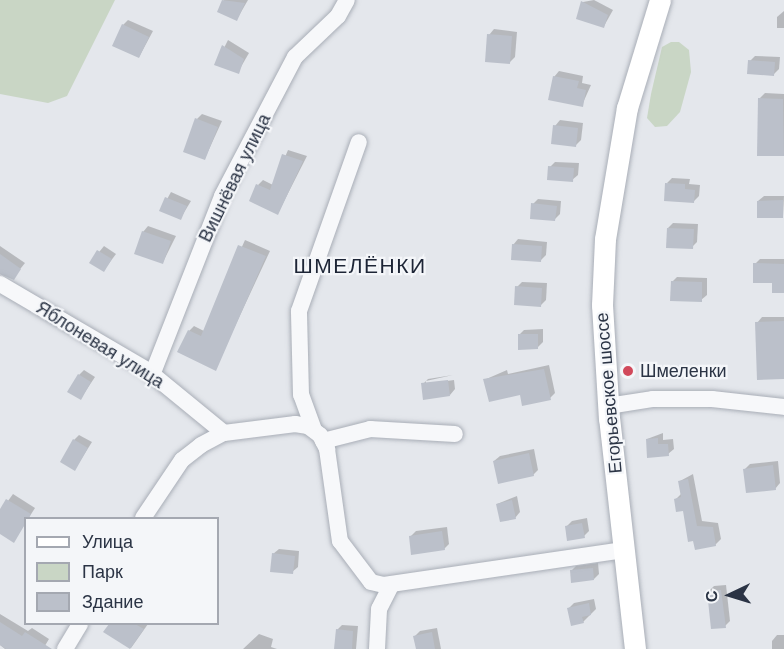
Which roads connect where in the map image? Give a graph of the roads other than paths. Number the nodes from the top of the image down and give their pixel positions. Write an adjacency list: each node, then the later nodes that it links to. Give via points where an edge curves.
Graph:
1 (346, 0): 5 (street, Вишнёвая улица, via 338,15 295,57 222,196)
2 (660, 0): 6 (main road, Егорьевское шоссе, via 627,108 605,239 602,305)
3 (359, 142): 10 (street, via 299,311 301,395)
4 (0, 284): 5 (street, Яблоневая улица)
5 (152, 375): 8 (street, Яблоневая улица)
6 (608, 406): 7 (street, via 677,399); 12 (main road, Егорьевское шоссе)
7 (784, 407)
8 (224, 433): 10 (street, via 256,432 295,424); 11 (street, via 182,459)
9 (455, 434): 10 (street, via 370,429)
10 (319, 436): 13 (street, via 334,476 340,541 370,582)
11 (144, 517)
12 (625, 550): 13 (street); 17 (main road, Егорьевское шоссе)
13 (392, 584): 16 (street, via 379,609)
14 (80, 625): 15 (street)
15 (65, 649)
16 (378, 649)
17 (635, 649)

